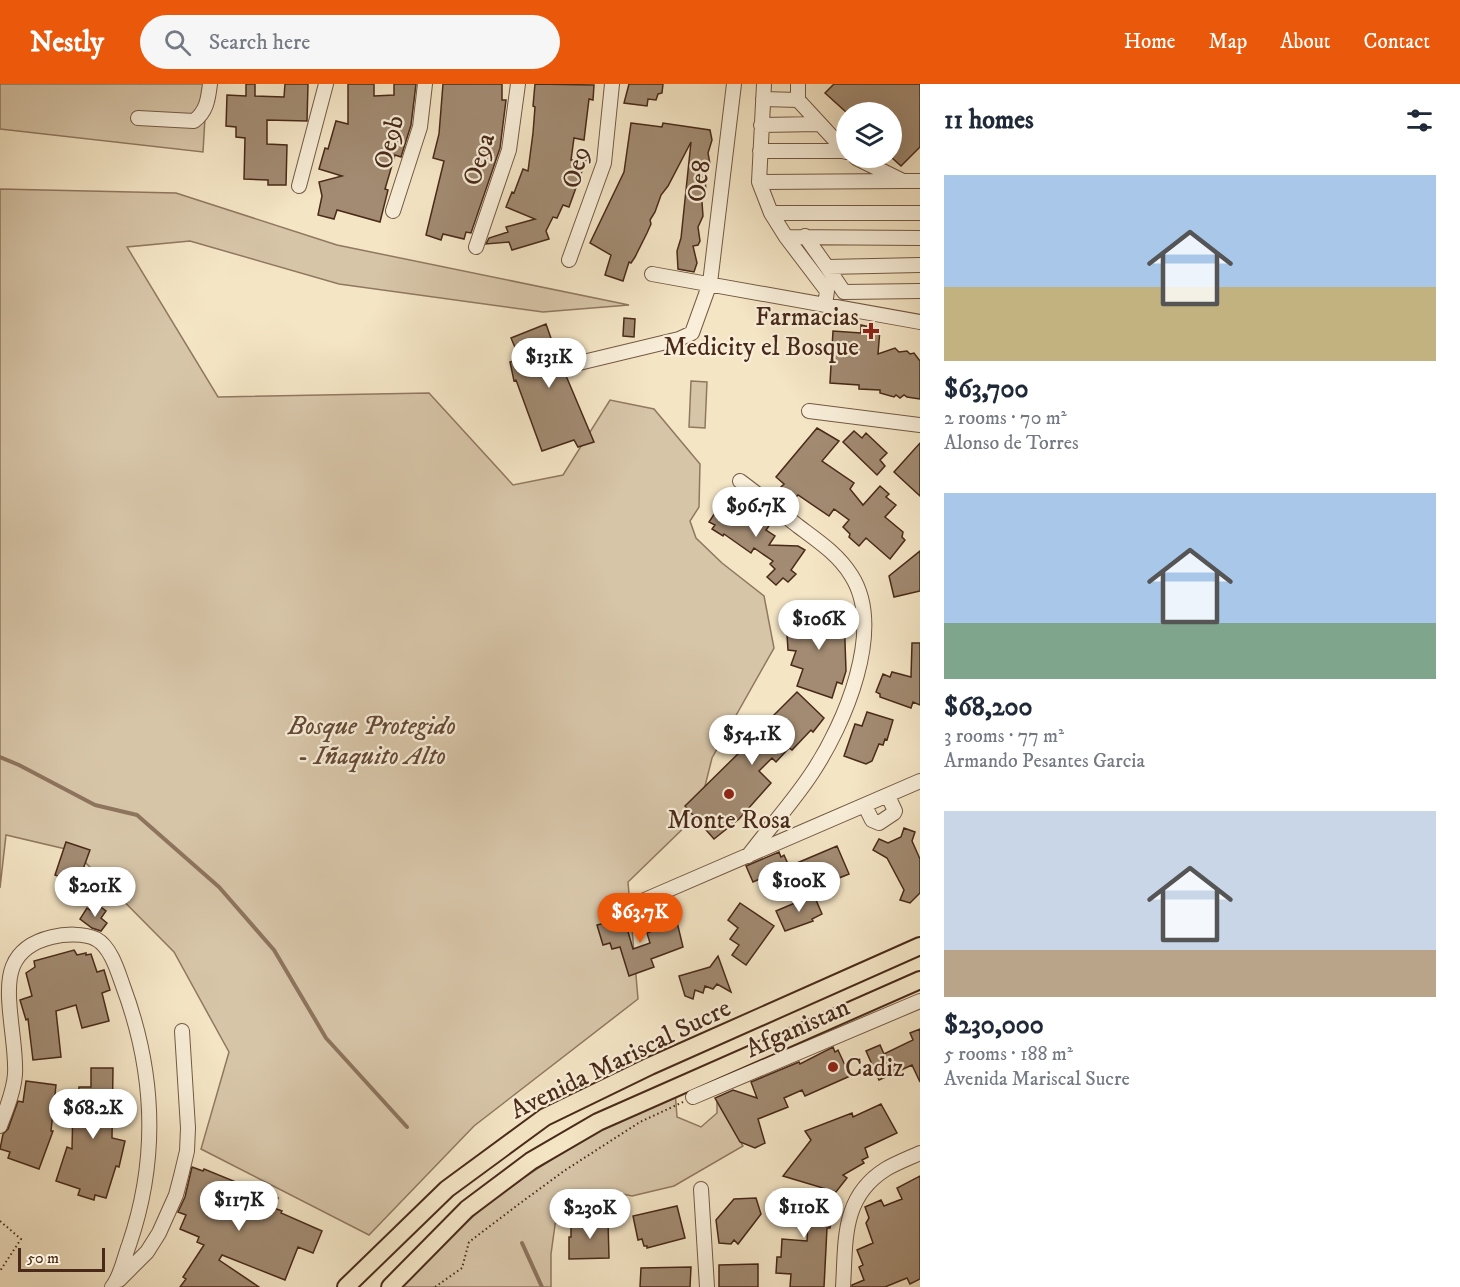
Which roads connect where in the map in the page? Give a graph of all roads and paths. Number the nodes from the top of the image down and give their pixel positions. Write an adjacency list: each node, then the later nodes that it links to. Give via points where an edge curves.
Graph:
1 (210, 84): 11 (street, via 207,105 194,121)
2 (326, 84): 21 (street)
3 (425, 84): 22 (street, Oe9b, via 420,127)
4 (518, 84): 28 (street, Oe9a, via 509,150)
5 (612, 84): 29 (street, Oe9, via 606,157)
6 (734, 84): 33 (street, Oe8)
7 (764, 84): 9 (street)
8 (798, 84): 10 (street)
9 (763, 99): 10 (street); 12 (street)
10 (798, 100): 13 (street)
11 (138, 118)
12 (761, 124): 13 (street); 15 (street)
13 (818, 124): 14 (street)
14 (836, 143)
15 (760, 151): 16 (street); 20 (street)
16 (836, 152)
17 (876, 168): 18 (street)
18 (903, 181): 19 (street); 20 (street)
19 (920, 181)
20 (759, 182): 23 (street)
21 (299, 186)
22 (393, 211)
23 (771, 213): 24 (street); 26 (street)
24 (920, 213)
25 (805, 236): 26 (street); 27 (street); 31 (street)
26 (786, 237): 35 (street, via 826,291)
27 (920, 238)
28 (476, 246)
29 (569, 260)
30 (920, 265): 31 (street)
31 (827, 267): 34 (street, via 844,292)
32 (652, 274): 33 (street)
33 (710, 283): 35 (street); 37 (street, Oe8, via 688,336)
34 (920, 291)
35 (825, 305): 36 (street)
36 (920, 322)
37 (579, 363)
38 (808, 411): 39 (street)
39 (920, 425)
40 (740, 481): 44 (street, via 841,561 858,588 865,625 852,690 839,725 812,773)
41 (920, 780): 42 (street)
42 (888, 796): 43 (street); 43 (street, via 895,811 879,823 872,820)
43 (865, 806): 44 (street)
44 (748, 856): 45 (street)
45 (639, 902)
46 (920, 946): 57 (main road, Avenida Mariscal Sucre, via 545,1117 447,1189)
47 (920, 980): 58 (main road, Avenida Mariscal Sucre, via 598,1122 531,1161 467,1209)
48 (920, 1000): 50 (street, Afganistan)
49 (182, 1031): 56 (street, via 188,1128 187,1151 176,1195 147,1252)
50 (693, 1098): 59 (path, via 640,1122 564,1171 470,1242 462,1268)
51 (0, 1126): 56 (street, via 15,1075 8,986 14,963 34,942 54,936 88,936 97,940 117,969 130,1004 147,1079 150,1121 146,1181)
52 (920, 1153): 61 (street, via 886,1169 858,1194 847,1228)
53 (701, 1189): 60 (street)
54 (0, 1221): 55 (path, via 21,1239)
55 (0, 1271)
56 (114, 1285)
57 (346, 1287)
58 (390, 1287)
59 (435, 1287)
60 (707, 1287)
61 (843, 1287)

